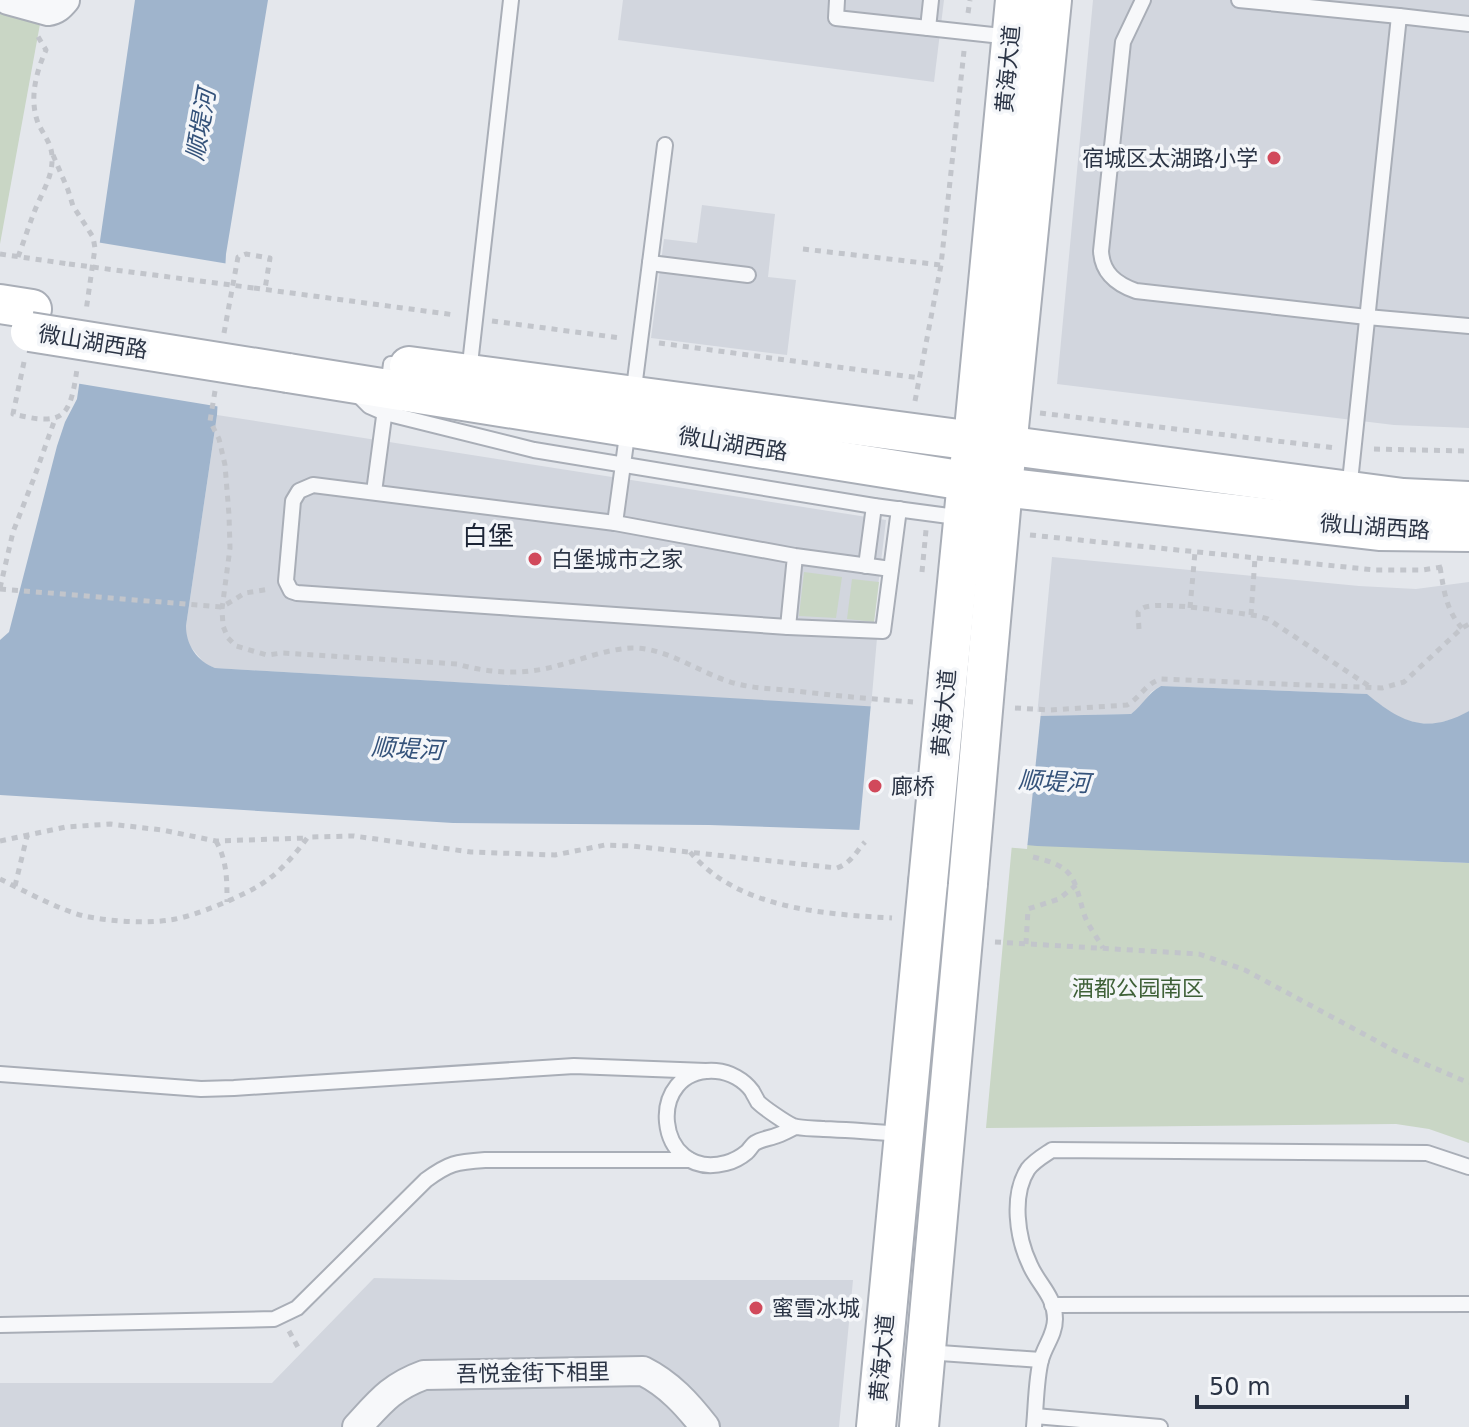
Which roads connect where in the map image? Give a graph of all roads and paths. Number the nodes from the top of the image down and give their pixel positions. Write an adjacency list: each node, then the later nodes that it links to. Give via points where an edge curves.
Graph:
1 (65, 0): 9 (street, via 54,11)
2 (511, 0): 24 (lane)
3 (837, 0): 13 (lane, via 836,18)
4 (931, 0): 13 (lane)
5 (970, 0): 14 (path)
6 (1052, 0): 33 (street, 黄海大道)
7 (1143, 0): 22 (lane, via 1123,42 1101,251 1104,267 1123,287 1136,291)
8 (1239, 0): 10 (lane)
9 (13, 2): 18 (path, via 46,50 38,68 35,102 37,121 53,155 48,183)
10 (1399, 16): 12 (lane); 22 (lane)
11 (1013, 18): 14 (lane); 33 (street, 黄海大道)
12 (1469, 24)
13 (928, 28): 14 (lane)
14 (966, 32): 20 (path)
15 (665, 145): 19 (lane)
16 (803, 249): 20 (path)
17 (0, 254): 18 (path)
18 (18, 257): 24 (path, bridge)
19 (650, 263): 21 (lane); 26 (lane)
20 (941, 265): 28 (path)
21 (748, 275)
22 (1367, 317): 25 (lane); 35 (lane)
23 (16, 318): 27 (street, 微山湖西路)
24 (475, 318): 26 (path); 30 (lane)
25 (1469, 326)
26 (640, 341): 28 (path); 31 (lane)
27 (288, 362): 29 (street, 微山湖西路); 29 (street, 微山湖西路, via 345,382)
28 (920, 378): 34 (path)
29 (388, 388): 30 (street, 微山湖西路); 37 (lane, via 534,450); 38 (lane)
30 (467, 388): 31 (street, 微山湖西路)
31 (630, 411): 34 (street, 微山湖西路); 37 (lane); 43 (street, 微山湖西路)
32 (55, 418): 53 (path, via 13,532)
33 (997, 431): 34 (street, 微山湖西路); 35 (path); 42 (street, 微山湖西路); 43 (street, 黄海大道)
34 (911, 432)
35 (1353, 448): 36 (path); 42 (lane)
36 (1469, 451)
37 (623, 465): 40 (lane); 44 (lane)
38 (374, 492): 44 (lane); 52 (lane, via 313,485 299,491 292,505)
39 (1469, 501): 42 (street, 微山湖西路, via 1403,498)
40 (874, 506): 41 (lane); 49 (lane)
41 (899, 509): 43 (lane); 51 (lane)
42 (1346, 509): 43 (street, 微山湖西路); 45 (street, 微山湖西路, via 1379,531)
43 (985, 511): 46 (path); 74 (street, 黄海大道, bridge, via 986,676); 81 (street, 黄海大道, bridge, via 948,674)
44 (615, 523): 47 (lane)
45 (1462, 548): 50 (path)
46 (1195, 552): 48 (path); 54 (path)
47 (795, 556): 49 (lane); 57 (lane)
48 (1255, 558): 50 (path, via 1375,570); 55 (path)
49 (866, 566): 51 (lane)
50 (1440, 567): 58 (path, via 1448,608)
51 (891, 569): 57 (lane, via 883,631)
52 (287, 587): 53 (path, via 245,593 222,607); 57 (lane, via 297,593)
53 (0, 588)
54 (1190, 608): 55 (path); 59 (path, via 1141,608)
55 (1251, 615): 60 (path, via 1268,619)
56 (1469, 624): 58 (path)
57 (788, 627)
58 (1462, 628): 60 (path, via 1404,682)
59 (1139, 629)
60 (1371, 687): 61 (path, via 1161,679 1127,705)
61 (1050, 710)
62 (27, 836): 64 (path); 65 (path, via 110,824); 71 (path)
63 (308, 837): 65 (path); 67 (path, via 354,836 471,852 541,855 605,845); 72 (path, via 265,882)
64 (0, 841)
65 (216, 841): 72 (path, via 224,855)
66 (865, 842): 67 (path, via 847,865 837,868)
67 (689, 851): 73 (path, via 703,868 752,896 832,915)
68 (1033, 857): 70 (path, via 1065,869)
69 (0, 879): 71 (path)
70 (1076, 885): 75 (path, via 1059,899 1028,909); 76 (path, via 1085,917)
71 (15, 886): 72 (path, via 83,915 129,921 171,920)
72 (227, 902)
73 (892, 918)
74 (963, 940): 75 (path); 87 (street, 黄海大道)
75 (1026, 944): 76 (path)
76 (1104, 949): 79 (path, via 1199,954 1245,970 1395,1051)
77 (706, 1071): 78 (lane, via 574,1066 201,1089); 80 (lane, via 741,1080 758,1102); 82 (lane, via 679,1085 667,1105 669,1135)
78 (0, 1074)
79 (1469, 1083)
80 (795, 1127): 81 (lane); 82 (lane, via 754,1143 729,1163)
81 (904, 1134): 92 (street, 黄海大道)
82 (690, 1160): 86 (lane, via 485,1160 445,1165 297,1308 274,1319)
83 (1469, 1167): 85 (lane, via 1427,1153 1052,1150 1028,1170 1018,1203 1030,1266)
84 (1469, 1304): 85 (lane)
85 (1052, 1305): 88 (lane, via 1053,1332)
86 (0, 1325)
87 (925, 1352): 88 (lane); 93 (street, 黄海大道)
88 (1041, 1360): 89 (lane)
89 (1035, 1422): 94 (lane)
90 (357, 1427): 91 (street, 吾悦金街下相里, via 386,1394 424,1375 643,1371 661,1380)
91 (705, 1427)
92 (876, 1427)
93 (919, 1427)
94 (1160, 1427)

